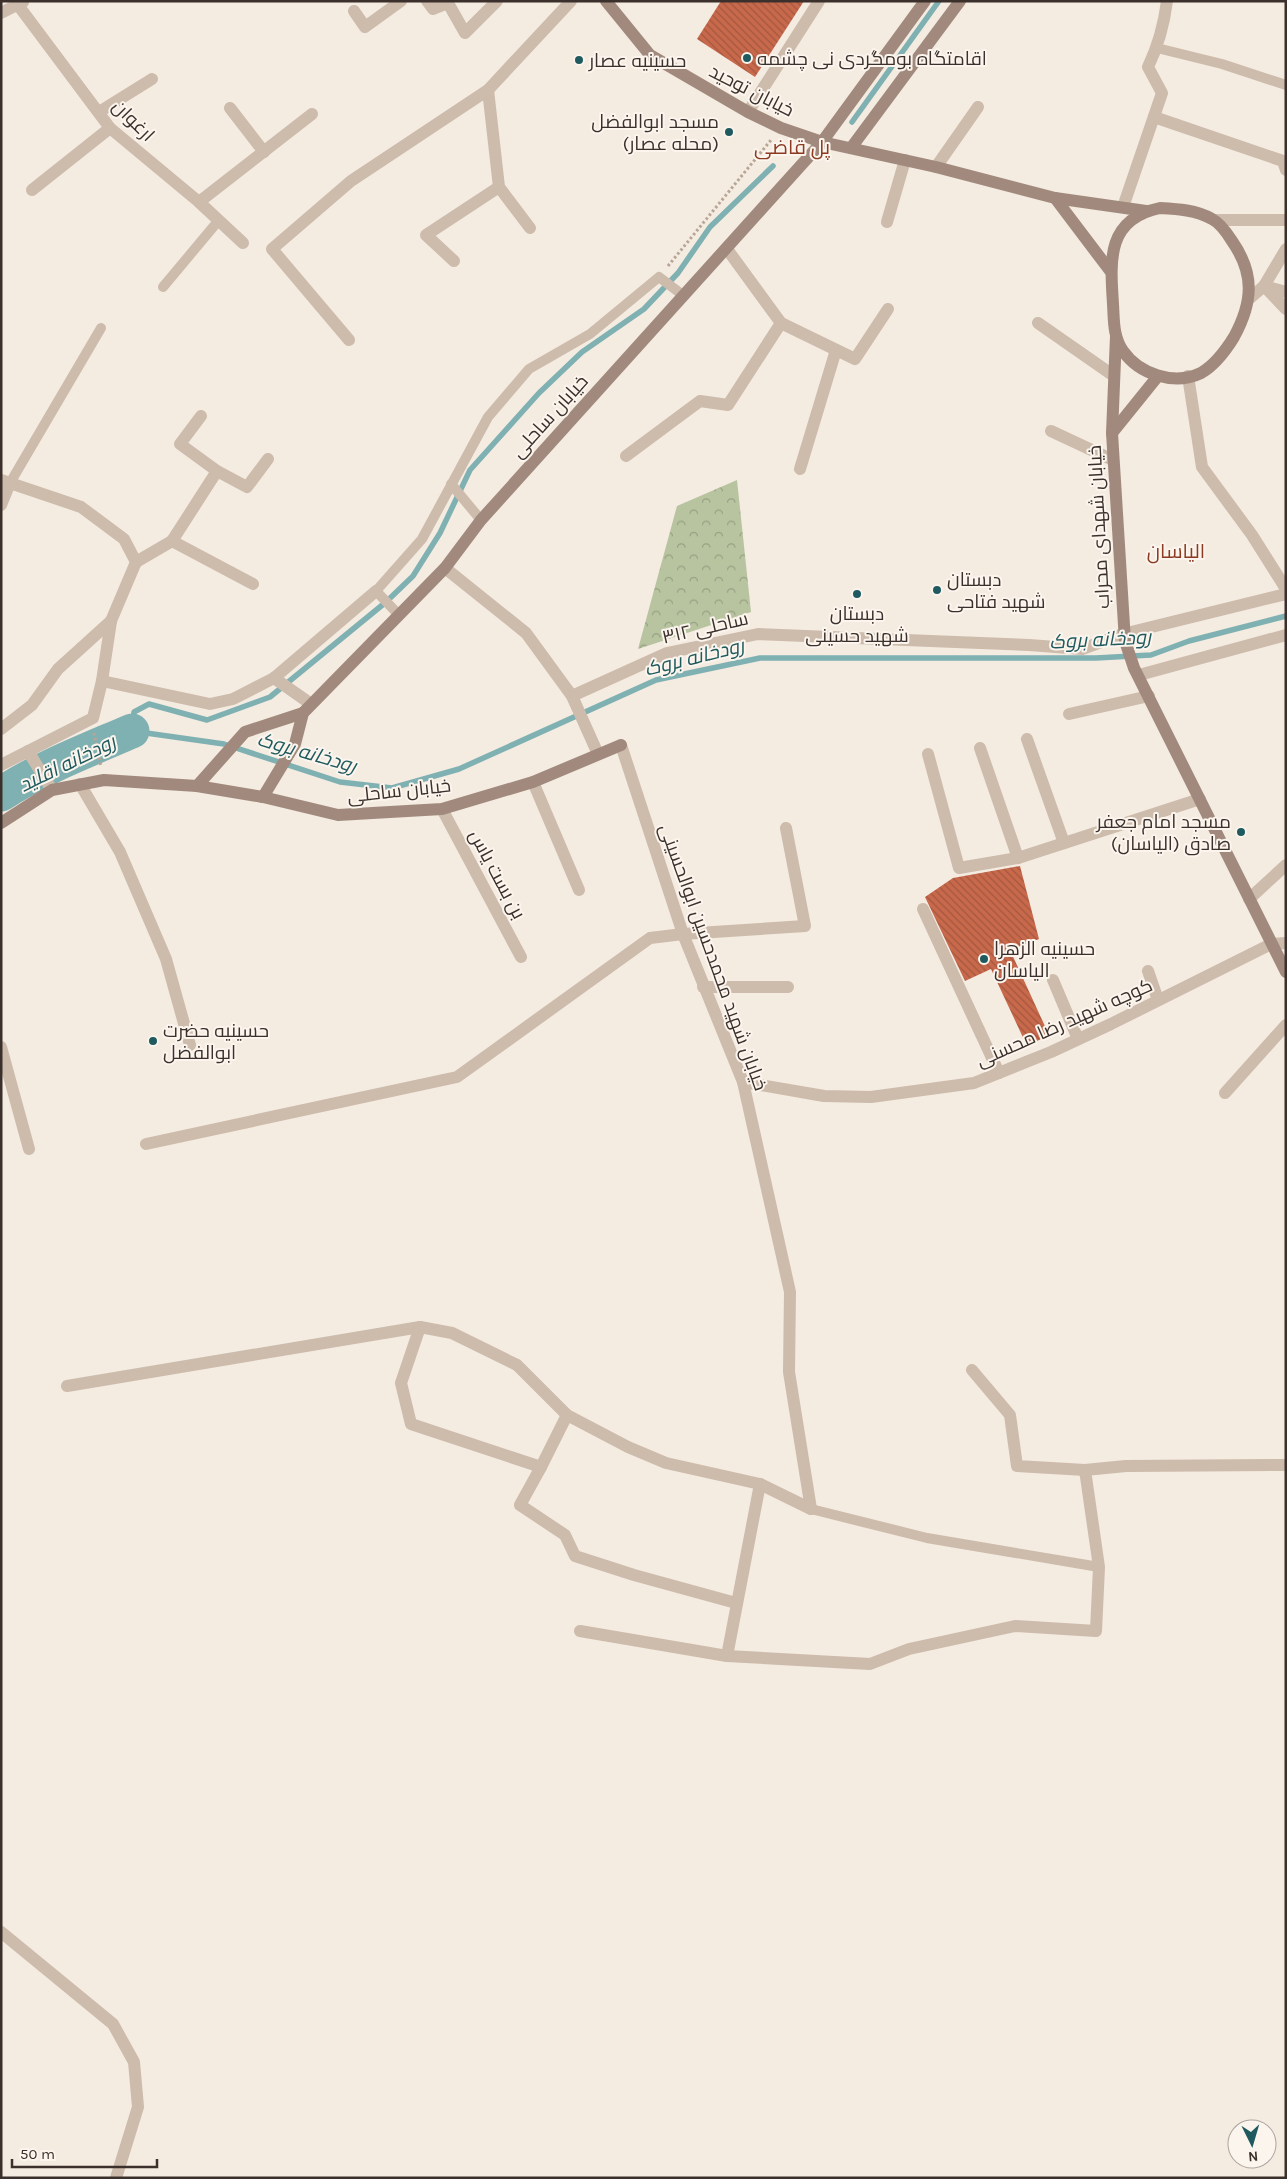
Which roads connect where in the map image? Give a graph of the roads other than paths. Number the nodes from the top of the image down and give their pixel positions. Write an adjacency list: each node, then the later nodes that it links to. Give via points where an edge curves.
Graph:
1 (401, 1): 11 (street, via 365,27)
2 (428, 1): 3 (street, via 434,9 448,3 465,33)
3 (497, 1)
4 (572, 1): 16 (street)
5 (606, 1): 20 (street, خیابان توحید, via 650,55)
6 (819, 1): 20 (street)
7 (924, 1): 24 (street, خیابان ساحلی)
8 (960, 1): 25 (street)
9 (1167, 1): 13 (street)
10 (21, 3): 12 (street); 19 (street, ارغوان)
11 (354, 11)
12 (1, 13)
13 (1157, 48): 15 (lane, via 1222,64); 22 (street, via 1148,67 1162,93)
14 (152, 79): 19 (street)
15 (1286, 85)
16 (488, 90): 30 (street); 57 (street, via 351,181 272,249)
17 (978, 107): 28 (street)
18 (230, 108): 26 (street)
19 (99, 112): 23 (street, ارغوان)
20 (748, 112): 24 (street, خیابان توحید)
21 (312, 114): 26 (street)
22 (1154, 117): 29 (street, via 1283,161); 34 (street)
23 (110, 128): 31 (street); 33 (street, ارغوان)
24 (822, 142): 25 (street, خیابان توحید); 42 (street, خیابان ساحلی)
25 (851, 148): 27 (street, خیابان توحید)
26 (264, 152): 33 (street)
27 (905, 160): 28 (street, خیابان توحید); 39 (street)
28 (936, 167): 32 (street, خیابان توحید)
29 (1286, 170)
30 (498, 186): 40 (street); 44 (street, via 426,235)
31 (32, 190)
32 (1055, 198): 34 (street, خیابان توحید); 45 (street)
33 (199, 202): 36 (street, ارغوان)
34 (1123, 208): 35 (street, خیابان توحید)
35 (1146, 211): 37 (street, via 1160,208 1191,211); 45 (street, via 1120,232 1115,242)
36 (218, 220): 41 (street, ارغوان); 47 (lane)
37 (1214, 220): 38 (street); 50 (street, via 1227,233 1243,259 1249,281)
38 (1286, 220)
39 (887, 222)
40 (530, 228)
41 (243, 243)
42 (727, 249): 49 (street, خیابان ساحلی); 54 (street)
43 (1286, 249): 46 (street)
44 (454, 261)
45 (1111, 272): 56 (street)
46 (1264, 286): 48 (street); 50 (street); 52 (street)
47 (163, 287)
48 (1286, 292)
49 (681, 294): 71 (lane, via 662,279 590,334 529,369 488,417); 73 (street, خیابان ساحلی)
50 (1249, 299): 61 (street, via 1236,333 1225,350 1201,373)
51 (888, 309): 58 (street, via 855,359)
52 (1286, 309)
53 (1038, 323): 59 (street)
54 (781, 324): 58 (street); 65 (street, via 728,405 700,401)
55 (101, 328): 70 (lane)
56 (1116, 336): 59 (street, خیابان شهدای محراب); 60 (street, via 1132,361)
57 (349, 340)
58 (836, 350): 68 (street)
59 (1114, 376): 64 (street, خیابان شهدای محراب)
60 (1158, 376): 61 (street); 64 (street, خیابان شهدای محراب)
61 (1188, 376): 78 (street, via 1202,467 1252,535)
62 (201, 416): 69 (street, via 180,444)
63 (1051, 431): 67 (street)
64 (1112, 433): 67 (street, خیابان شهدای محراب)
65 (626, 456)
66 (268, 459): 69 (street, via 247,486)
67 (1113, 460): 84 (street, خیابان شهدای محراب)
68 (800, 469)
69 (217, 470): 74 (street)
70 (6, 482): 72 (street); 75 (street, via 81,507 124,540)
71 (454, 487): 73 (lane); 79 (lane, via 422,539)
72 (1, 505)
73 (481, 520): 76 (street, خیابان ساحلی)
74 (172, 541): 75 (street); 77 (street)
75 (136, 562): 82 (street)
76 (445, 568): 81 (street, خیابان ساحلی); 88 (street, via 526,634)
77 (253, 584)
78 (1286, 589)
79 (378, 593): 81 (lane); 86 (street)
80 (1286, 594): 84 (street, ساحلی ۳۱۲)
81 (395, 611): 90 (street, خیابان ساحلی)
82 (111, 621): 87 (street); 92 (street, via 58,669 32,705)
83 (1286, 635): 85 (street)
84 (1124, 637): 85 (street, خیابان شهدای محراب); 88 (street, ساحلی ۳۱۲, via 1082,649 758,634 667,653)
85 (1136, 672): 89 (street, خیابان شهدای محراب)
86 (274, 678): 87 (street, via 233,699 210,704); 90 (street)
87 (102, 681): 96 (street, via 93,724)
88 (572, 696): 97 (street)
89 (1149, 696): 91 (street); 105 (street, خیابان شهدای محراب)
90 (307, 709): 102 (street, خیابان ساحلی, via 245,732); 104 (street, خیابان ساحلی, via 295,744)
91 (1069, 714)
92 (1, 729)
93 (1027, 740): 109 (street)
94 (621, 745): 97 (street, خیابان ساحلی); 115 (street, خیابان شهید محمدحسین ابوالحسینی)
95 (980, 748): 110 (street)
96 (30, 754): 99 (street); 103 (street)
97 (598, 754): 100 (street, خیابان ساحلی)
98 (928, 754): 110 (street, via 959,868)
99 (1, 765)
100 (534, 782): 106 (street, خیابان ساحلی); 112 (street)
101 (80, 784): 102 (street, خیابان ساحلی, via 104,780); 103 (street, خیابان ساحلی); 127 (street, via 120,852 155,932 166,959)
102 (196, 786): 104 (street, خیابان ساحلی)
103 (52, 790): 107 (street, خیابان ساحلی)
104 (263, 797): 106 (street, خیابان ساحلی, via 338,815)
105 (1200, 799): 109 (street); 113 (street, خیابان شهدای محراب)
106 (442, 809): 118 (street, بن بست یاس)
107 (1, 823)
108 (786, 828): 115 (street, via 805,926)
109 (1064, 843): 110 (street)
110 (1018, 858)
111 (1286, 866): 113 (street)
112 (579, 890)
113 (1248, 899): 117 (street, خیابان شهدای محراب)
114 (924, 909): 129 (street)
115 (683, 934): 122 (street, خیابان شهید محمدحسین ابوالحسینی); 132 (street, via 650,938 457,1077)
116 (1286, 943): 117 (street)
117 (1271, 944): 120 (street, خیابان شهدای محراب); 124 (street, کوچه شهید رضا محسنی)
118 (521, 957)
119 (1148, 971): 124 (street)
120 (1286, 972)
121 (1053, 980): 126 (street)
122 (703, 987): 123 (street); 130 (street, خیابان شهید محمدحسین ابوالحسینی)
123 (788, 987)
124 (1158, 1000): 126 (street, کوچه شهید رضا محسنی)
125 (1286, 1025): 131 (street)
126 (1078, 1039): 129 (street, کوچه شهید رضا محسنی)
127 (190, 1045)
128 (1, 1047): 133 (street)
129 (999, 1073): 130 (street, کوچه شهید رضا محسنی, via 974,1083 871,1097 824,1096)
130 (743, 1082): 142 (street, خیابان شهید محمدحسین ابوالحسینی, via 790,1292 788,1372)
131 (1225, 1093)
132 (146, 1144)
133 (29, 1150)
134 (420, 1327): 136 (street); 137 (street, via 452,1333 517,1365); 139 (street, via 401,1383 411,1424)
135 (972, 1370): 140 (street, via 1010,1415 1017,1466)
136 (68, 1386)
137 (567, 1415): 139 (street); 141 (street, via 666,1463)
138 (1286, 1465): 140 (street, via 1126,1466)
139 (541, 1467): 144 (street, via 520,1505 565,1534 575,1556)
140 (1085, 1470): 143 (street)
141 (760, 1484): 142 (street); 144 (street)
142 (811, 1509): 143 (lane, via 927,1538)
143 (1099, 1566): 146 (street, via 1096,1631 1014,1626 909,1649 870,1664)
144 (736, 1602): 146 (street)
145 (580, 1631): 146 (street)
146 (727, 1656)
147 (1, 1932): 148 (street, via 113,2024 134,2062 138,2107)
148 (116, 2178)

